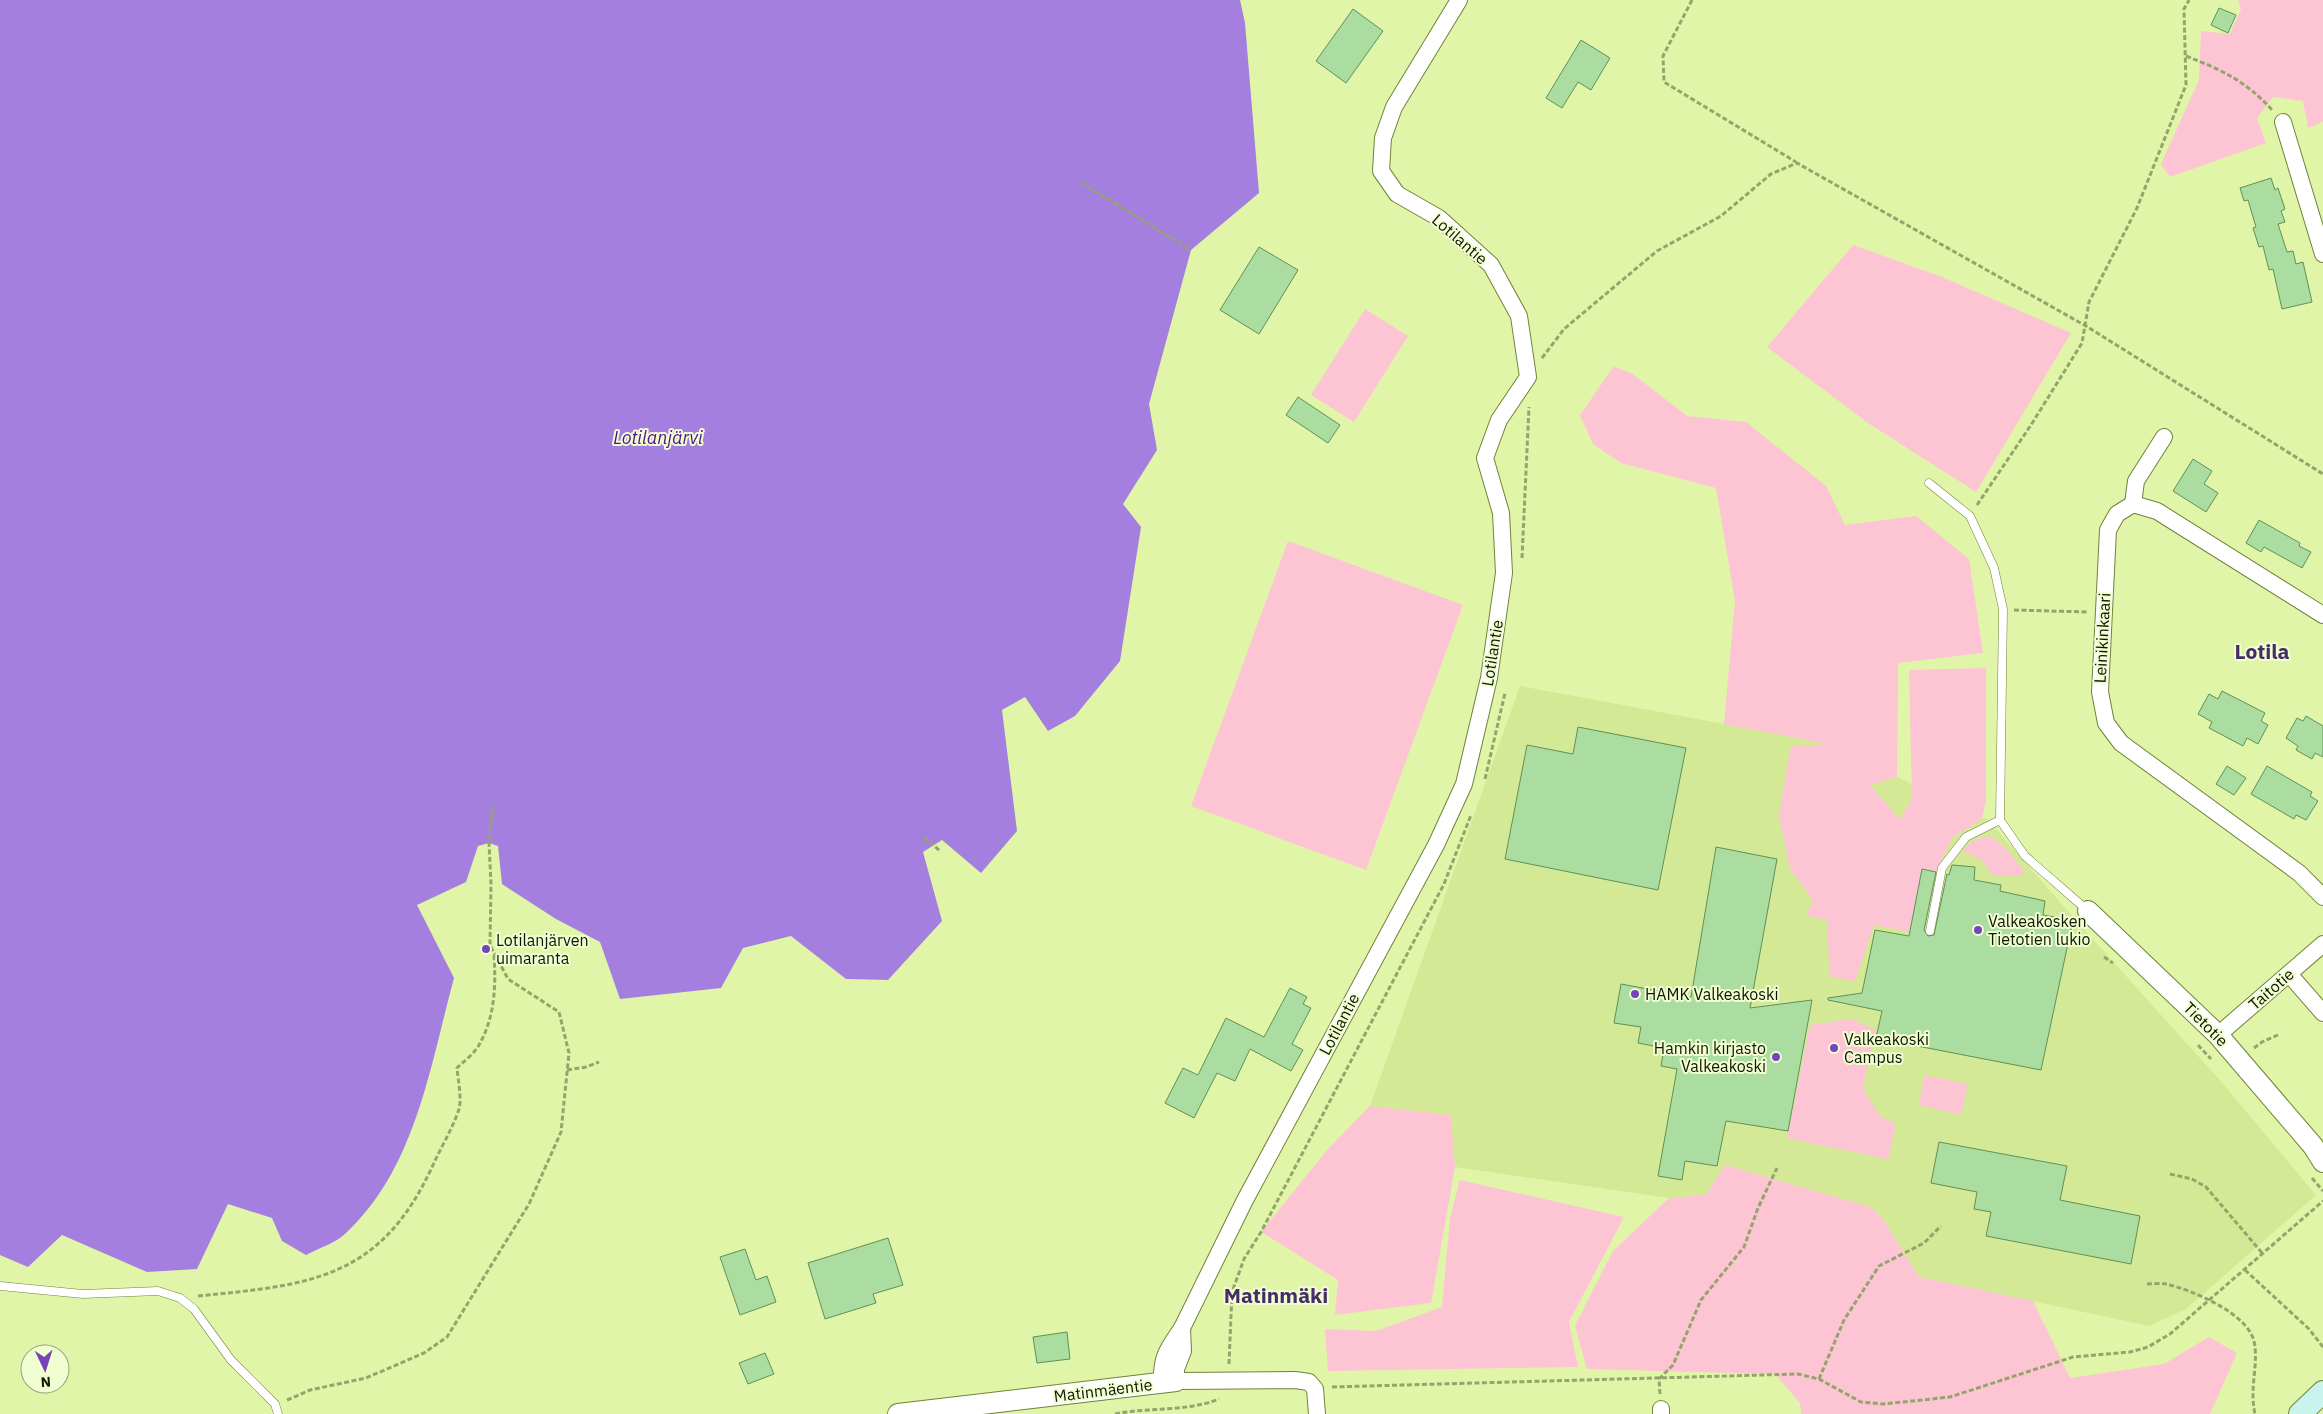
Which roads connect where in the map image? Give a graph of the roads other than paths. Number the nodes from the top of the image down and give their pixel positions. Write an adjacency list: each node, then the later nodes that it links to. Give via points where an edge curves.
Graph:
1 (1459, 0): 19 (street, Lotilantie, via 1394,107 1383,138 1381,171 1397,194 1439,218 1491,265 1519,316 1528,377 1499,420 1485,458 1501,513 1504,573 1489,678 1464,784 1436,845 1169,1348 1161,1365)
2 (2283, 122): 3 (street)
3 (2323, 254)
4 (2164, 437): 6 (street, via 2136,481)
5 (1929, 483): 8 (lane, via 1970,516 1994,568 2003,610)
6 (2133, 504): 7 (street, via 2157,511); 9 (street, Leinikinkaari, via 2117,514 2108,530 2100,692 2106,723 2121,743 2299,873)
7 (2323, 615)
8 (2000, 820): 10 (lane, via 2025,856); 11 (lane, via 1966,837 1942,868)
9 (2323, 898)
10 (2088, 911): 15 (street, Tietotie)
11 (1930, 931)
12 (2323, 944): 13 (street, Taitotie)
13 (2289, 974): 14 (street); 15 (street, Taitotie)
14 (2323, 1013)
15 (2218, 1035): 16 (street, Tietotie)
16 (2317, 1159)
17 (0, 1286): 21 (lane, via 82,1294 158,1291 180,1298 194,1308 230,1360 275,1404)
18 (2323, 1377): 20 (main road)
19 (1169, 1382): 22 (street, Matinmäentie); 23 (street, Matinmäentie, via 1295,1380 1312,1386)
20 (2311, 1403)
21 (278, 1414)
22 (898, 1414)
23 (1316, 1414)

